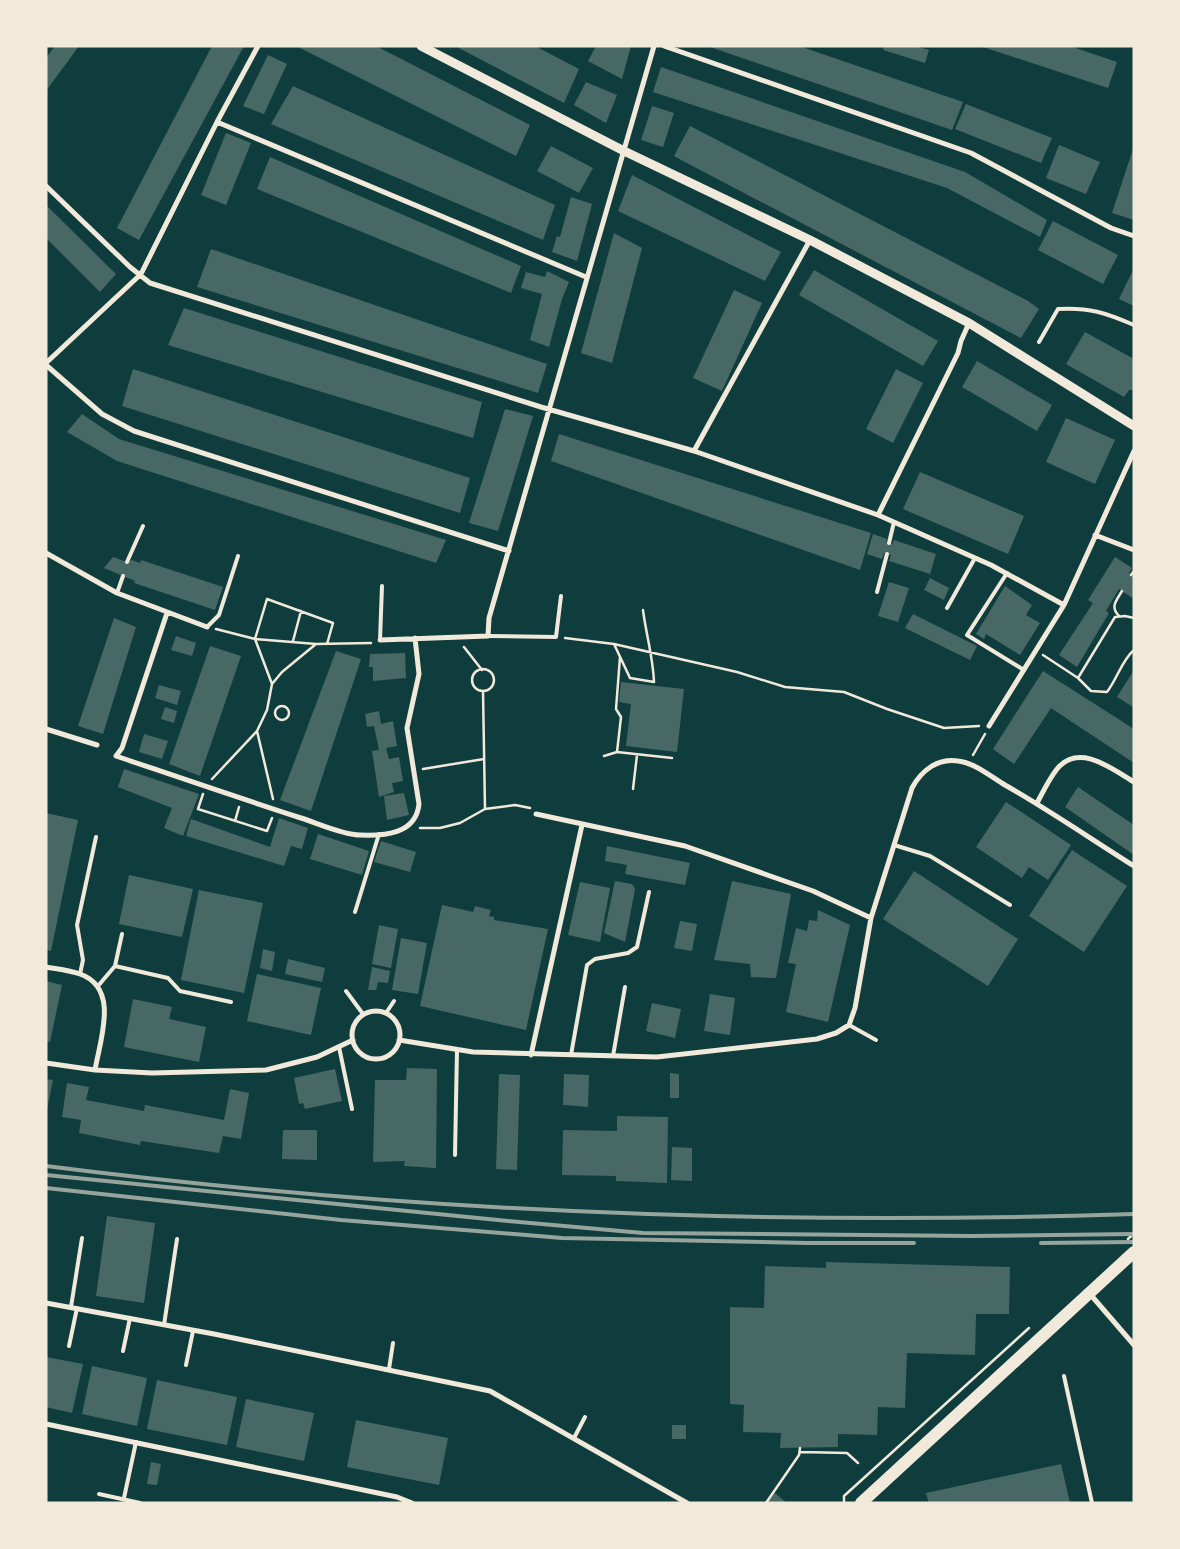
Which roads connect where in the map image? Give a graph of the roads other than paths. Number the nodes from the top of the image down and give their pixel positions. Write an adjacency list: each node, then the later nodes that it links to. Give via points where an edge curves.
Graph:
1 (258, 46): 5 (street)
2 (421, 46): 6 (street)
3 (654, 46): 6 (street)
4 (664, 46): 8 (street, via 971,153 1111,228)
5 (217, 122): 10 (street); 11 (street)
6 (624, 151): 9 (street); 11 (street)
7 (46, 186): 10 (street)
8 (1134, 236)
9 (810, 240): 12 (street); 18 (street)
10 (141, 274): 15 (street); 16 (street, via 150,283)
11 (586, 277): 16 (street)
12 (969, 323): 17 (street); 20 (street, via 958,353)
13 (1134, 325): 14 (lane, via 1100,311 1079,307 1058,309)
14 (1039, 342)
15 (46, 364): 26 (street, via 102,414 134,431)
16 (550, 409): 18 (street); 26 (street)
17 (1134, 426)
18 (694, 451): 20 (street)
19 (1134, 451): 23 (street)
20 (878, 514): 21 (street)
21 (894, 522): 24 (lane); 30 (street)
22 (143, 526): 31 (lane)
23 (1095, 535): 25 (street); 38 (street)
24 (889, 543)
25 (1134, 550)
26 (509, 551): 42 (street, via 489,618)
27 (46, 552): 36 (street)
28 (887, 554): 35 (lane)
29 (238, 556): 41 (lane, via 218,615)
30 (975, 558): 32 (street); 39 (lane)
31 (127, 562)
32 (1007, 574): 38 (street); 45 (lane, via 967,635)
33 (123, 576): 36 (lane)
34 (382, 586): 44 (lane)
35 (877, 592)
36 (117, 593): 40 (street)
37 (561, 596): 42 (lane, via 556,637)
38 (1064, 605): 45 (street)
39 (947, 608)
40 (167, 613): 41 (street); 53 (street, via 122,748 116,756 357,836)
41 (208, 627)
42 (488, 636): 43 (street)
43 (415, 638): 44 (street); 53 (street, via 419,674 407,728 418,816 410,826)
44 (380, 640)
45 (1024, 670): 46 (street)
46 (989, 726)
47 (46, 729): 48 (street)
48 (97, 745)
49 (1134, 782): 50 (street, via 1096,759 1073,759 1057,769)
50 (1037, 803): 55 (street, via 968,763 948,761 936,764 918,776); 56 (street)
51 (536, 814): 52 (street)
52 (582, 826): 60 (street, via 684,846 813,891); 78 (street)
53 (380, 834): 59 (lane)
54 (96, 837): 64 (lane, via 77,925 83,960)
55 (894, 845): 58 (lane, via 930,856); 60 (street)
56 (1134, 866)
57 (649, 892): 79 (lane, via 637,946 628,953 595,959 587,965)
58 (1010, 905)
59 (355, 912)
60 (872, 918): 72 (street)
61 (122, 934): 62 (lane)
62 (114, 966): 65 (lane); 69 (lane, via 168,978 180,990)
63 (46, 967): 64 (street)
64 (80, 974): 65 (street)
65 (98, 986): 82 (street, via 104,997 105,1010)
66 (625, 987): 80 (lane)
67 (346, 992): 71 (lane)
68 (394, 1001): 70 (lane)
69 (231, 1002)
70 (386, 1013): 71 (street, via 378,1010); 74 (street, via 399,1027)
71 (363, 1014): 73 (street, via 354,1024)
72 (849, 1025): 75 (lane); 80 (street, via 817,1039 657,1057)
73 (353, 1040): 74 (street, via 362,1055 376,1059 390,1054); 76 (street)
74 (400, 1040): 77 (street)
75 (876, 1040)
76 (339, 1047): 82 (street, via 266,1070 152,1073); 83 (lane)
77 (457, 1050): 78 (street); 84 (lane)
78 (531, 1054): 79 (street)
79 (571, 1055): 80 (street)
80 (613, 1056)
81 (46, 1063): 82 (street)
82 (95, 1070)
83 (352, 1109)
84 (455, 1155)
85 (82, 1238): 90 (lane)
86 (177, 1239): 92 (lane)
87 (1134, 1252): 88 (main road)
88 (1089, 1293): 95 (street); 110 (main road)
89 (46, 1303): 90 (street)
90 (74, 1308): 91 (street); 96 (lane)
91 (130, 1318): 92 (street); 97 (lane)
92 (164, 1325): 93 (street)
93 (193, 1330): 98 (lane); 99 (street)
94 (393, 1343): 99 (lane)
95 (1134, 1345)
96 (70, 1346)
97 (123, 1351)
98 (186, 1365)
99 (389, 1370): 103 (street, via 490,1391)
100 (1064, 1376): 111 (lane)
101 (585, 1418): 103 (lane)
102 (46, 1424): 104 (street)
103 (574, 1438): 109 (street)
104 (136, 1442): 106 (lane); 108 (street, via 397,1497)
105 (99, 1494): 106 (lane)
106 (124, 1498): 107 (lane)
107 (140, 1503)
108 (412, 1503)
109 (687, 1503)
110 (861, 1503)
111 (1092, 1503)

